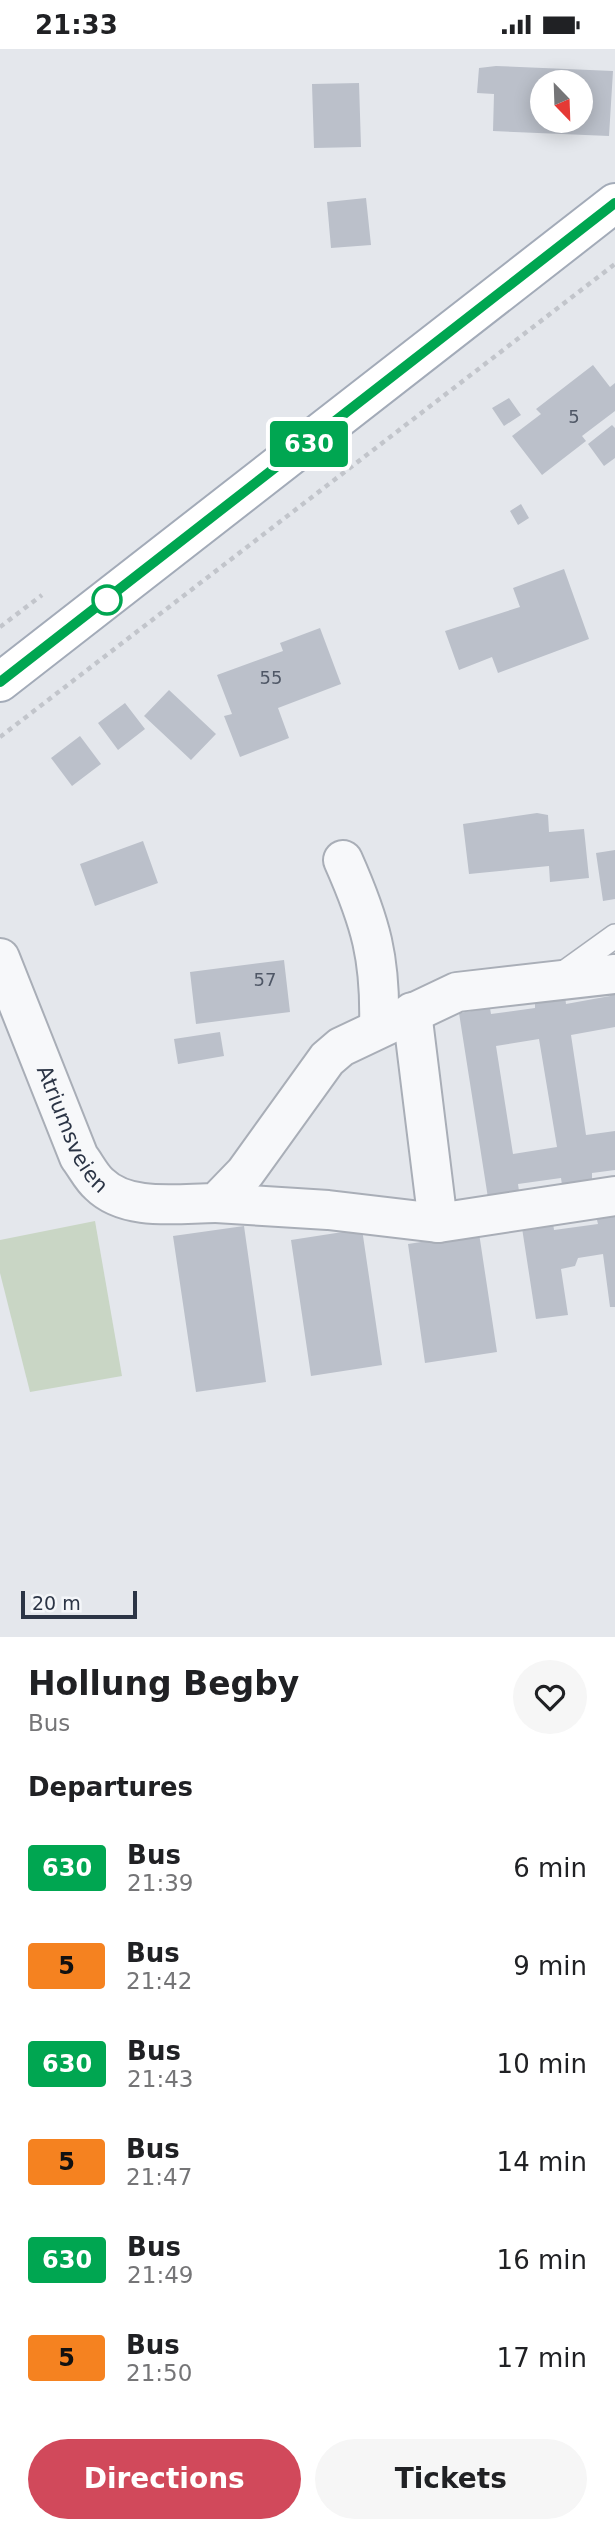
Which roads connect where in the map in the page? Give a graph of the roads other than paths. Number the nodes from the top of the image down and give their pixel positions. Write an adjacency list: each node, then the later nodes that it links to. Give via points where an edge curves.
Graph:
1 (615, 203): 2 (main road)
2 (0, 682)
3 (343, 860): 8 (street, via 364,907)
4 (615, 936): 7 (lane)
5 (0, 958): 10 (street, Atriumsveien, via 79,1157 99,1185 130,1202)
6 (615, 974): 7 (street)
7 (550, 984): 8 (street, via 457,992)
8 (395, 1020): 10 (street, via 327,1059 245,1173); 11 (street)
9 (615, 1196): 11 (street, Atriumsveien)
10 (216, 1203): 11 (street, Atriumsveien)
11 (438, 1223)

